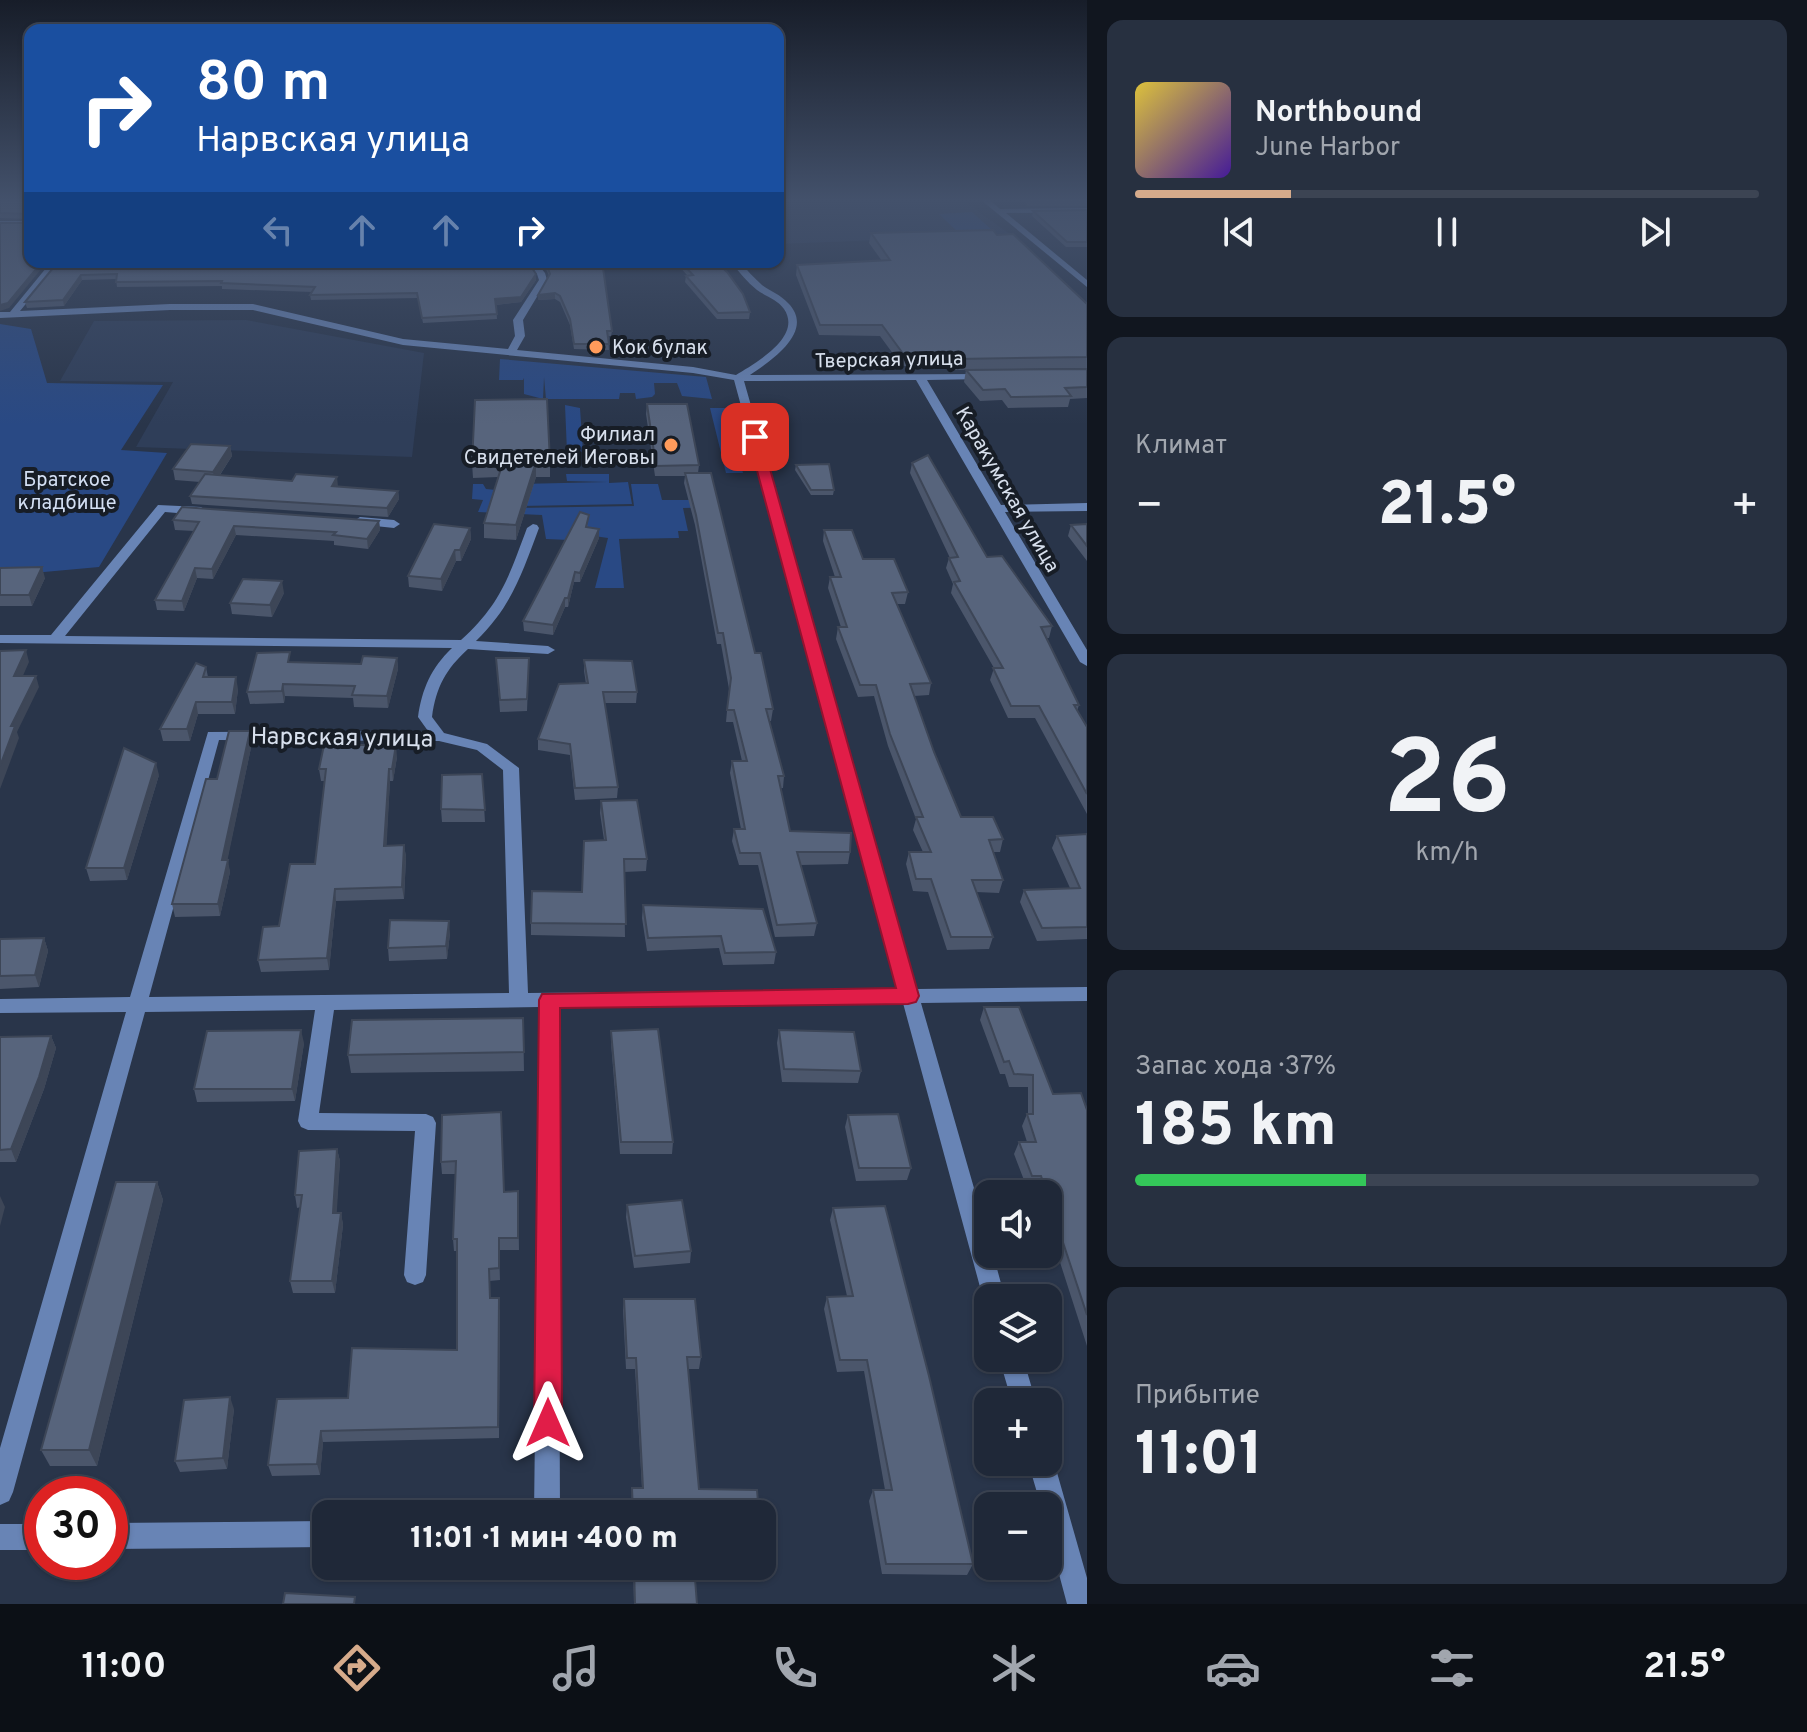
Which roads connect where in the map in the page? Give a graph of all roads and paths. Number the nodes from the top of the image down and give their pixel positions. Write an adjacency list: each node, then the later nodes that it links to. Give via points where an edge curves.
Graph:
1 (45, 275): 5 (street)
2 (540, 275): 6 (street, via 543,280 518,320 520,336)
3 (747, 275): 9 (street, via 788,309 793,320 779,348)
4 (0, 315): 5 (street, Тверская улица)
5 (12, 315): 6 (street, Тверская улица, via 253,307 403,342)
6 (512, 351): 9 (street, Тверская улица)
7 (996, 376): 8 (street, Тверская улица)
8 (920, 377): 9 (street, Тверская улица); 11 (street, Каракумская улица)
9 (738, 378): 23 (street)
10 (1087, 507): 11 (street)
11 (997, 509): 20 (street, Каракумская улица)
12 (208, 511): 17 (street, via 162,508)
13 (348, 520): 14 (street)
14 (394, 524)
15 (533, 528): 18 (street, via 506,595)
16 (0, 639): 17 (street)
17 (55, 639): 18 (street)
18 (462, 644): 19 (street); 21 (street, via 445,660 426,703 425,717)
19 (548, 650)
20 (1087, 662)
21 (439, 736): 24 (street, Нарвская улица, via 482,747 511,768); 27 (street, Нарвская улица, via 213,735)
22 (1087, 994): 23 (street)
23 (908, 996): 25 (street); 30 (street)
24 (519, 1000): 25 (street); 26 (street)
25 (549, 1000): 33 (street)
26 (326, 1002): 27 (street); 29 (street, via 308,1121 426,1123)
27 (137, 1004): 28 (street); 32 (street, Нарвская улица)
28 (0, 1006)
29 (415, 1275)
30 (990, 1284)
31 (1045, 1476): 38 (street)
32 (0, 1492)
33 (547, 1500)
34 (312, 1534): 35 (street)
35 (128, 1536)
36 (0, 1537): 37 (street)
37 (24, 1537)
38 (1081, 1604)

